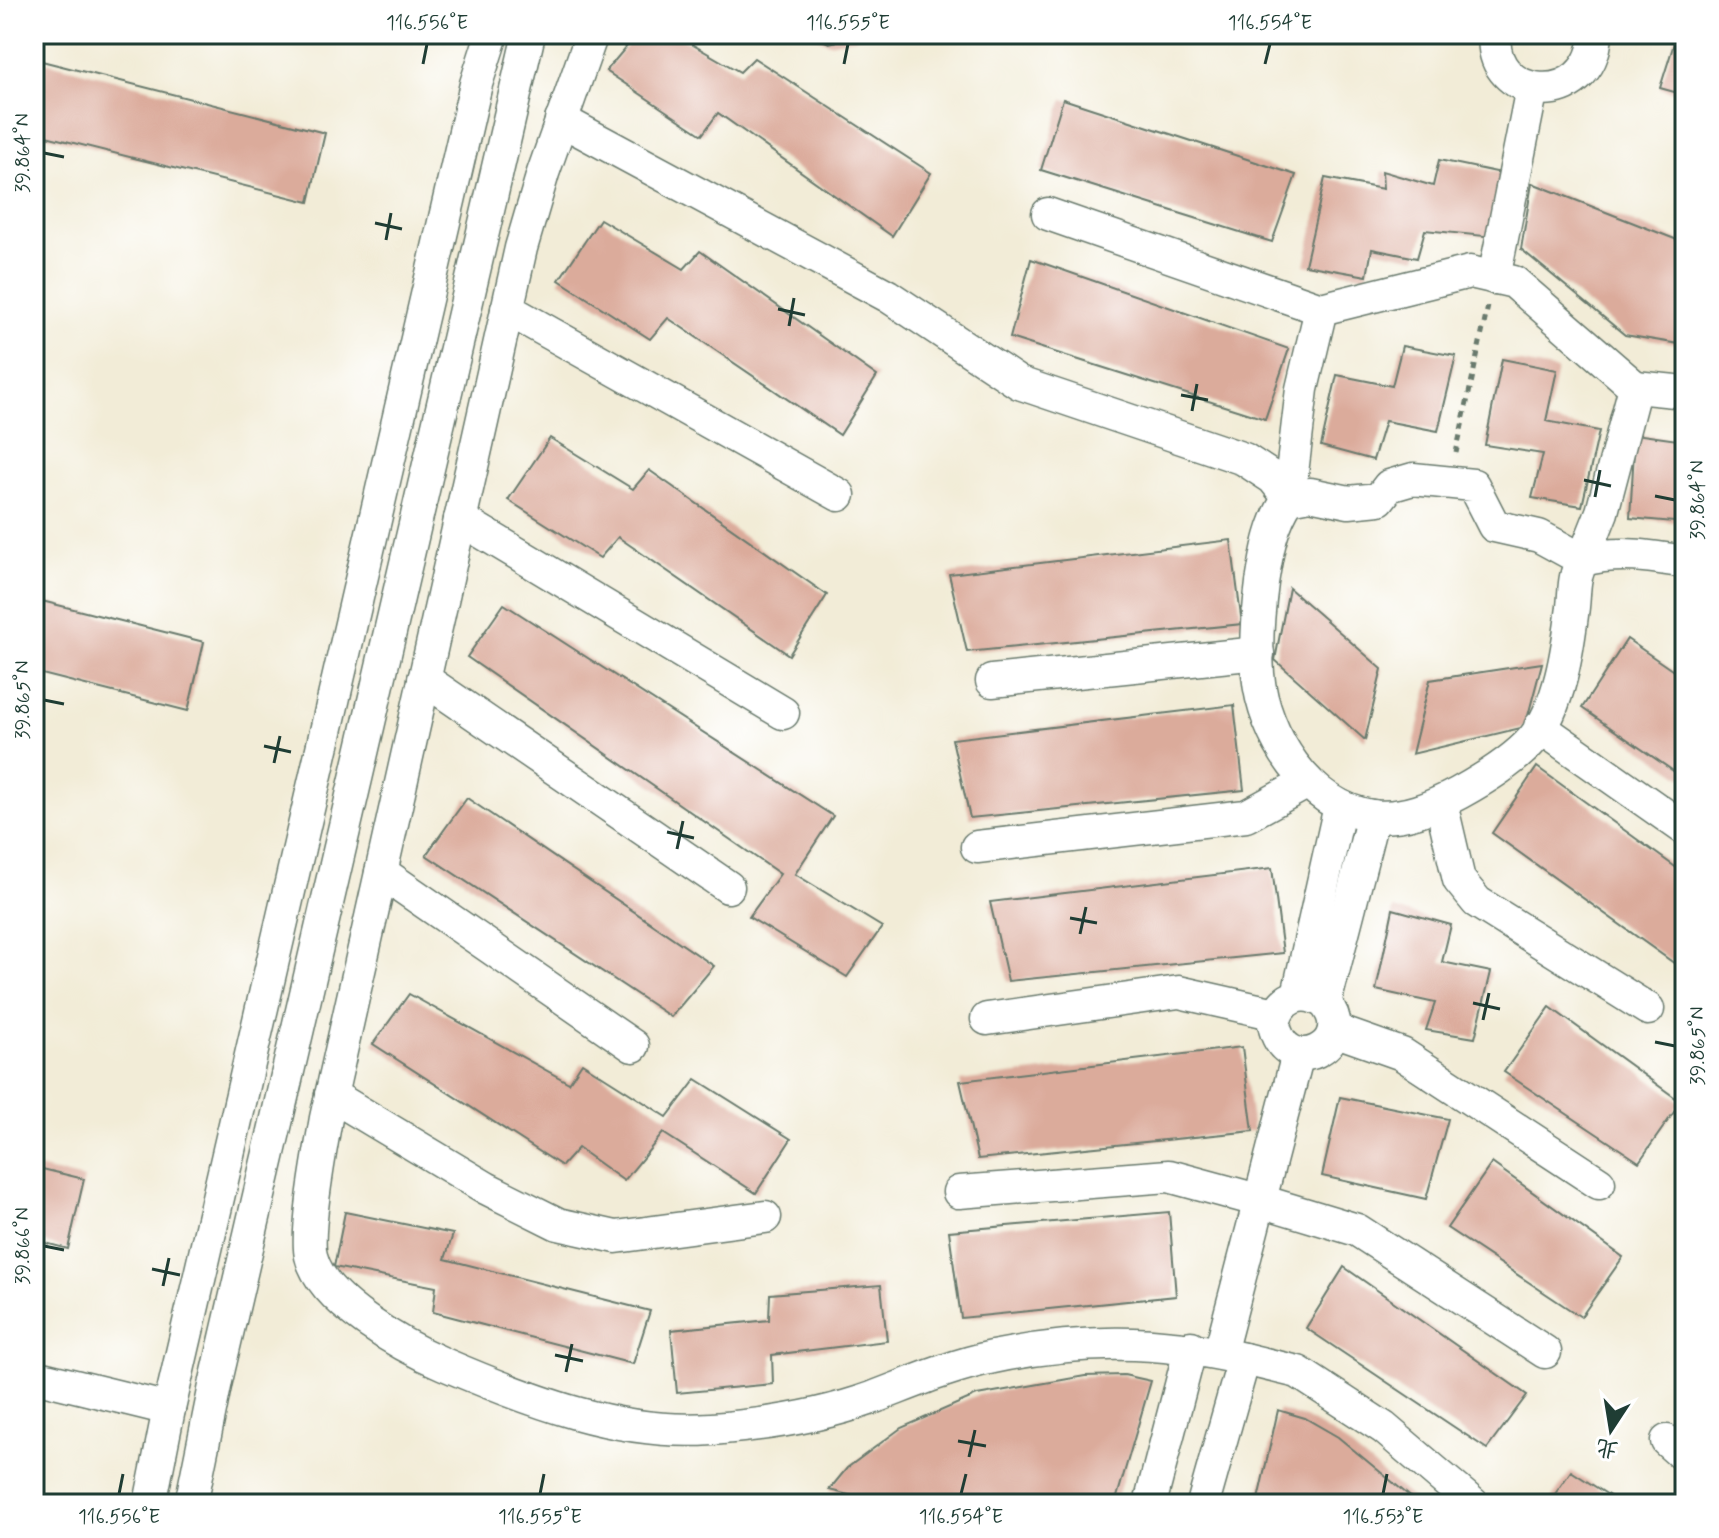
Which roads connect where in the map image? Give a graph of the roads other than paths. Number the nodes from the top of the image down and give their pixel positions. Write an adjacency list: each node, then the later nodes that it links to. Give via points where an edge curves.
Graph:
1 (492, 34): 45 (street, via 476,84)
2 (529, 34): 47 (street)
3 (592, 34): 7 (street)
4 (1495, 34): 6 (street, via 1506,71)
5 (1596, 34): 6 (street, via 1595,51 1577,79 1548,90)
6 (1532, 88): 9 (street)
7 (561, 120): 10 (street); 15 (street, via 888,296 1019,383 1244,459 1273,478)
8 (1048, 214): 11 (street)
9 (1494, 278): 11 (street, via 1470,272); 12 (street, via 1514,282)
10 (507, 309): 14 (street); 16 (street)
11 (1321, 309): 15 (street, via 1302,389)
12 (1635, 387): 13 (street); 17 (street, via 1602,512)
13 (1685, 392)
14 (839, 495)
15 (1289, 498): 17 (street, via 1310,494 1349,502 1379,499 1389,486 1413,479 1473,485 1494,526 1539,536); 19 (street, via 1275,518 1266,558)
16 (460, 519): 20 (street); 22 (street)
17 (1583, 560): 18 (street, via 1637,554); 23 (street, via 1575,572 1562,665)
18 (1685, 562)
19 (1258, 653): 21 (street); 24 (street, via 1258,677 1281,747)
20 (424, 679): 30 (street); 31 (street)
21 (992, 681)
22 (783, 713)
23 (1540, 727): 25 (street, via 1499,768); 28 (street)
24 (1308, 782): 26 (street); 29 (street, via 1246,816)
25 (1441, 803): 27 (street, via 1407,814); 32 (street, via 1459,880 1477,902)
26 (1340, 806): 27 (street); 33 (street)
27 (1373, 816): 33 (street)
28 (1685, 829)
29 (977, 847)
30 (381, 872): 35 (street); 37 (street)
31 (728, 887)
32 (1648, 1009)
33 (1308, 1010): 34 (street, via 1179,992); 36 (street, via 1325,1046); 36 (street, via 1274,1024 1280,1043); 38 (street, via 1402,1054)
34 (987, 1019)
35 (633, 1046)
36 (1298, 1054): 40 (street)
37 (331, 1095): 41 (street, via 486,1188 558,1224 616,1237); 43 (street, via 311,1257 335,1297 434,1360 558,1408 661,1429 711,1429 796,1418 991,1357 1118,1341)
38 (1599, 1183)
39 (959, 1192): 40 (street, via 1169,1176)
40 (1261, 1201): 42 (street, via 1357,1230); 43 (street)
41 (765, 1217)
42 (1545, 1352)
43 (1218, 1353): 48 (street); 49 (street); 50 (street, via 1298,1372 1384,1428)
44 (34, 1376): 45 (street)
45 (169, 1409): 46 (street)
46 (150, 1504)
47 (191, 1504)
48 (1150, 1504)
49 (1203, 1504)
50 (1473, 1504)

